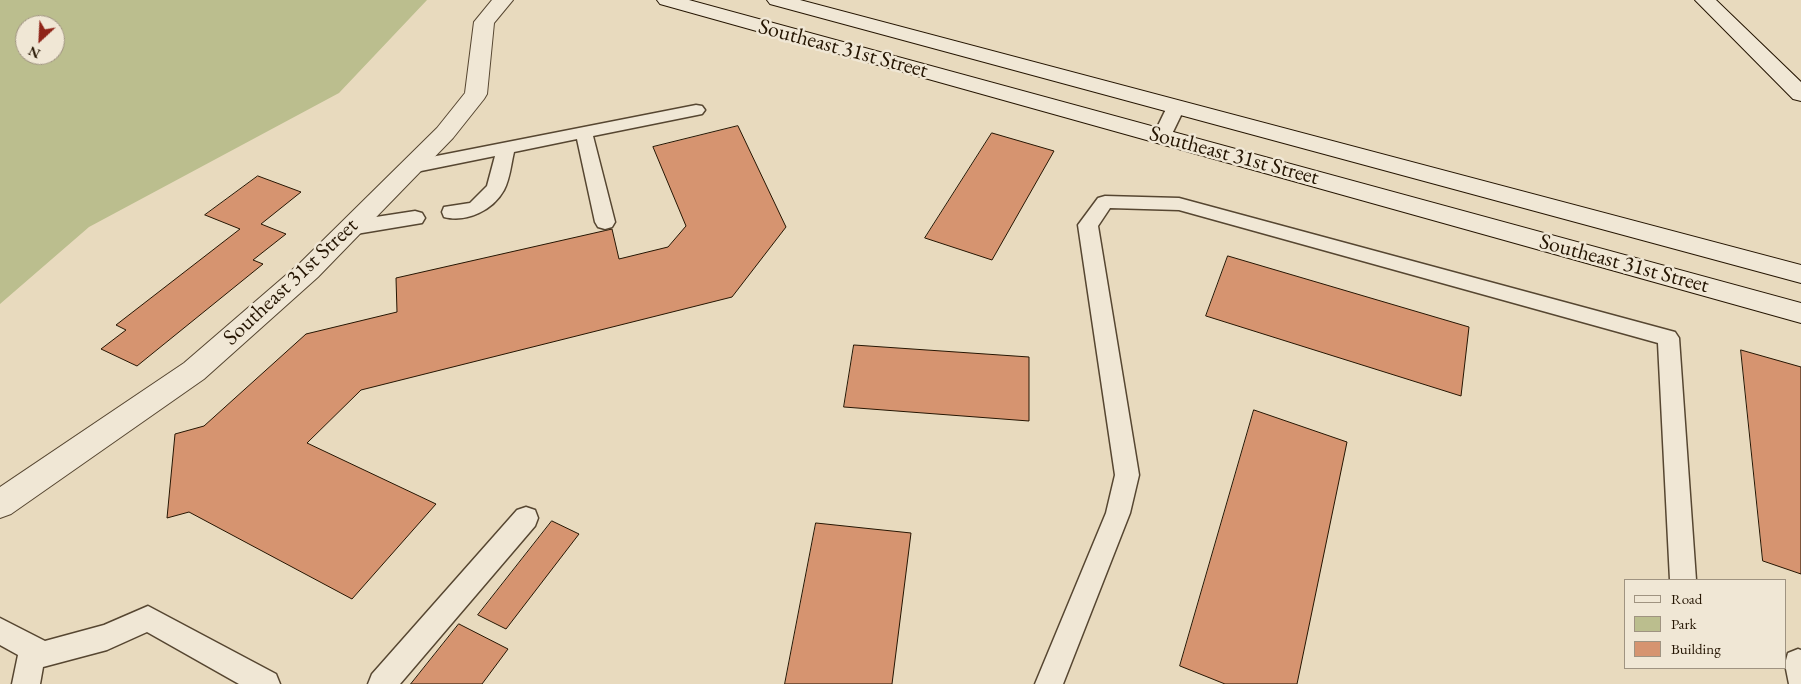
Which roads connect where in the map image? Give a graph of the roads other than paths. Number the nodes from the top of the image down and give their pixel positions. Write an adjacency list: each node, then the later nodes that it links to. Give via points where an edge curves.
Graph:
1 (503, 0): 11 (main road, Southeast 31st Street, via 484,22 476,94 445,133)
2 (667, 0): 9 (main road, Southeast 31st Street)
3 (777, 0): 6 (main road, Southeast 31st Street)
4 (1705, 0): 5 (main road)
5 (1801, 94)
6 (1176, 107): 9 (lane); 16 (main road, Southeast 31st Street)
7 (696, 110): 8 (lane)
8 (584, 133): 10 (lane); 14 (lane)
9 (1162, 136): 17 (main road, Southeast 31st Street)
10 (506, 149): 11 (lane); 12 (lane, via 496,188 476,208)
11 (411, 167): 15 (main road, Southeast 31st Street)
12 (451, 212)
13 (414, 218): 15 (lane)
14 (605, 222)
15 (350, 228): 18 (main road, Southeast 31st Street, via 309,270 194,371)
16 (1801, 274)
17 (1801, 313)
18 (0, 504)
19 (526, 518): 25 (lane)
20 (1684, 579): 26 (lane, via 1668,338 1179,204 1105,202 1088,225 1127,475 1118,513)
21 (0, 631): 22 (lane)
22 (38, 651): 23 (lane); 24 (lane, via 106,637 148,618)
23 (26, 684)
24 (266, 684)
25 (382, 684)
26 (1049, 684)

